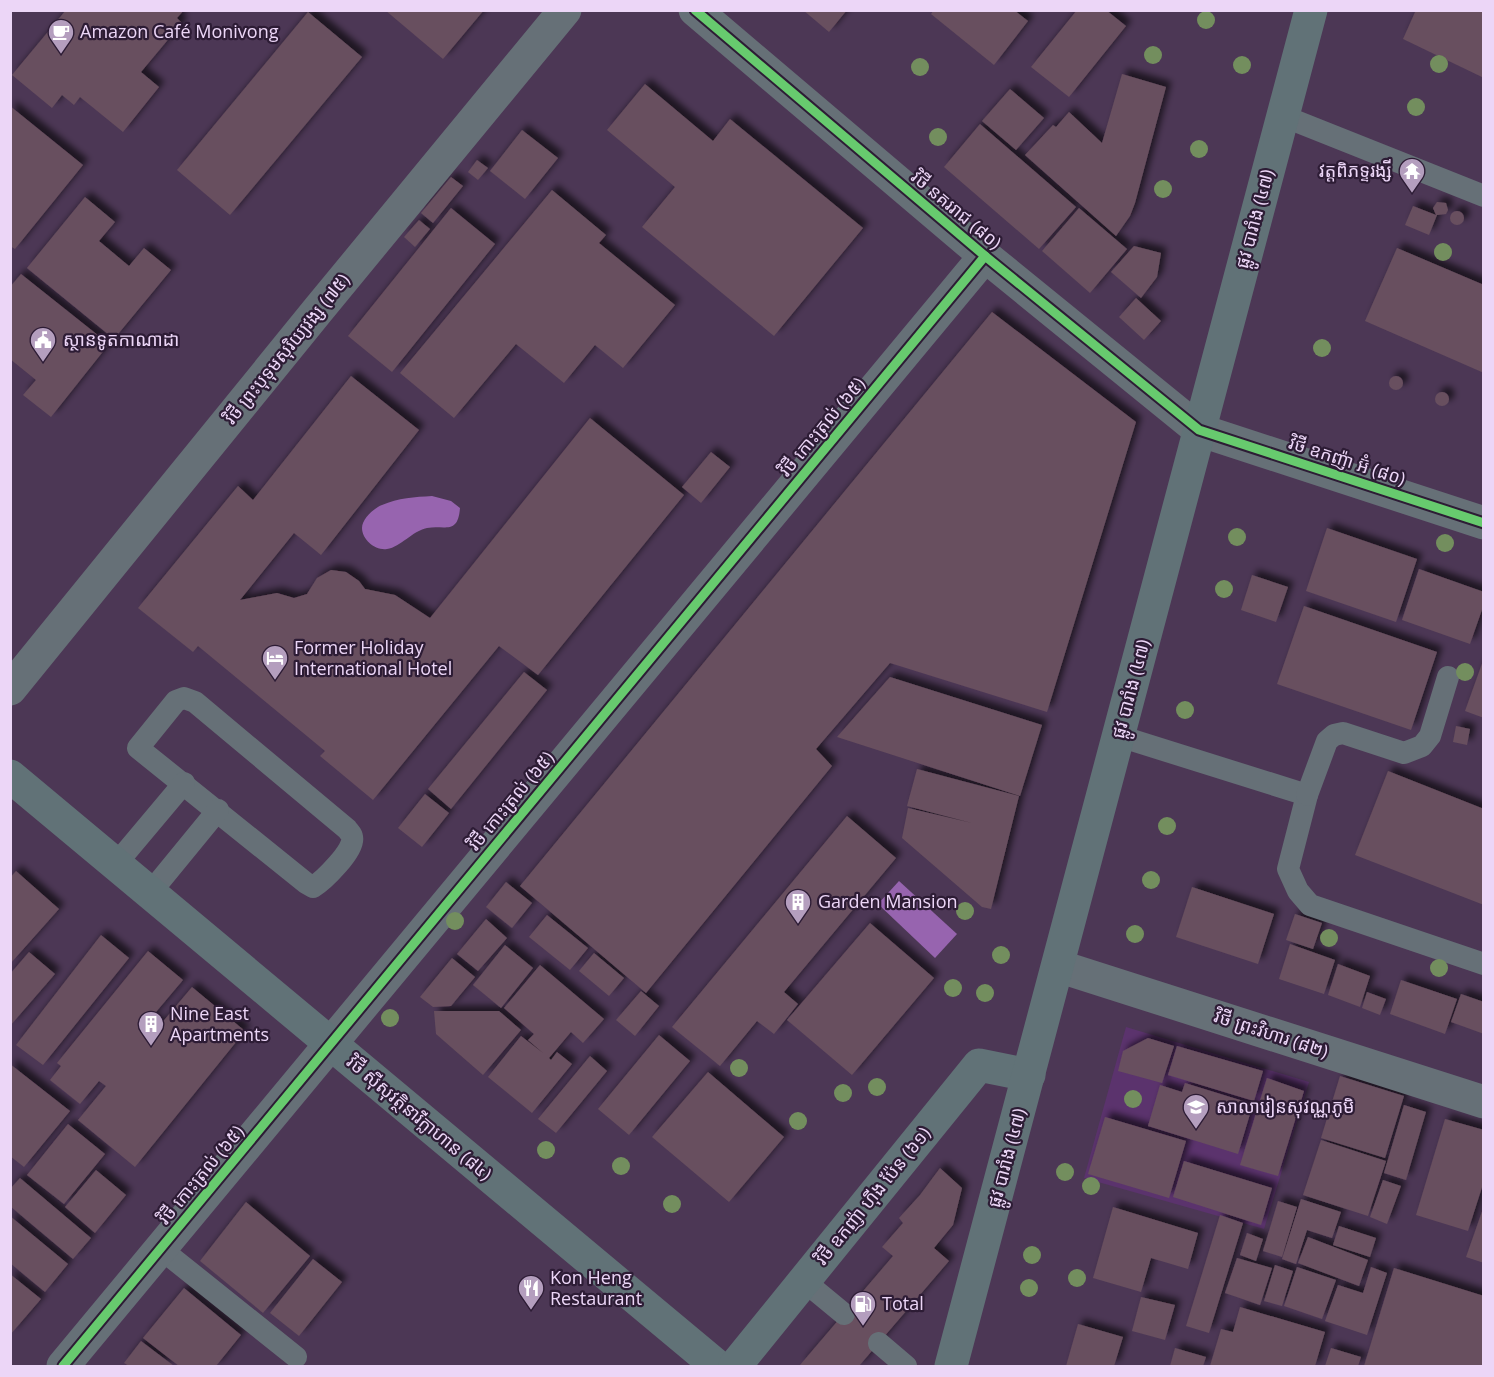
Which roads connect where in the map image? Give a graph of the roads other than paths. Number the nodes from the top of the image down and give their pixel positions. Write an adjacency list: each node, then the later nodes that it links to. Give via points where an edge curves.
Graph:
1 (566, 10): 10 (street, វិថី ព្រះបុទុមសុរិយ្យវង្ស (៧៥))
2 (695, 10): 6 (street, វិថី នគររាជ (៨០))
3 (1311, 10): 4 (main road, ផ្លូវ បារាំង (៤៧))
4 (1283, 116): 5 (lane); 7 (main road, ផ្លូវ បារាំង (៤៧))
5 (1484, 196)
6 (985, 256): 7 (street, វិថី នគររាជ (៨០)); 20 (street, វិថី កោះត្រល់ (៦៥))
7 (1199, 430): 8 (street, វិថី ឧកញ៉ា អ៊ំ (៨០)); 11 (main road, ផ្លូវ បារាំង (៤៧))
8 (1484, 523)
9 (1448, 677): 14 (lane, via 1430,736 1422,746 1404,753 1343,733 1334,735 1327,741)
10 (10, 689)
11 (1119, 736): 14 (lane); 19 (main road, ផ្លូវ បារាំង (៤៧))
12 (10, 776): 16 (main road, វិថី ស៊ីសុវត្ថិនារីក្លាហាន (៨៤))
13 (184, 783): 15 (lane); 15 (lane, via 138,748 176,701 184,698 195,702 347,829 352,846 313,887); 16 (lane)
14 (1307, 795): 18 (lane, via 1287,869 1310,904)
15 (218, 810): 17 (lane)
16 (116, 864): 17 (main road, វិថី ស៊ីសុវត្ថិនារីក្លាហាន (៨៤))
17 (150, 893): 20 (main road, វិថី ស៊ីសុវត្ថិនារីក្លាហាន (៨៤))
18 (1484, 964)
19 (1058, 966): 21 (main road, ផ្លូវ បារាំង (៤៧)); 22 (street, វិថី ព្រះវិហារ (៨២))
20 (331, 1044): 23 (street, វិថី កោះត្រល់ (៦៥)); 29 (main road, វិថី ស៊ីសុវត្ថិនារីក្លាហាន (៨៤))
21 (1029, 1075): 24 (main road, វិថី ឧកញ៉ា ហ៊ីង ប៉ែន (៦១), via 979,1065); 32 (main road, ផ្លូវ បារាំង (៤៧))
22 (1484, 1102)
23 (161, 1249): 27 (lane); 28 (street, វិថី កោះត្រល់ (៦៥))
24 (804, 1281): 25 (lane); 30 (main road, វិថី ឧកញ៉ា ហ៊ីង ប៉ែន (៦១))
25 (844, 1314)
26 (879, 1343): 31 (lane)
27 (296, 1357)
28 (63, 1366)
29 (717, 1366)
30 (735, 1366)
31 (906, 1366)
32 (951, 1366)

